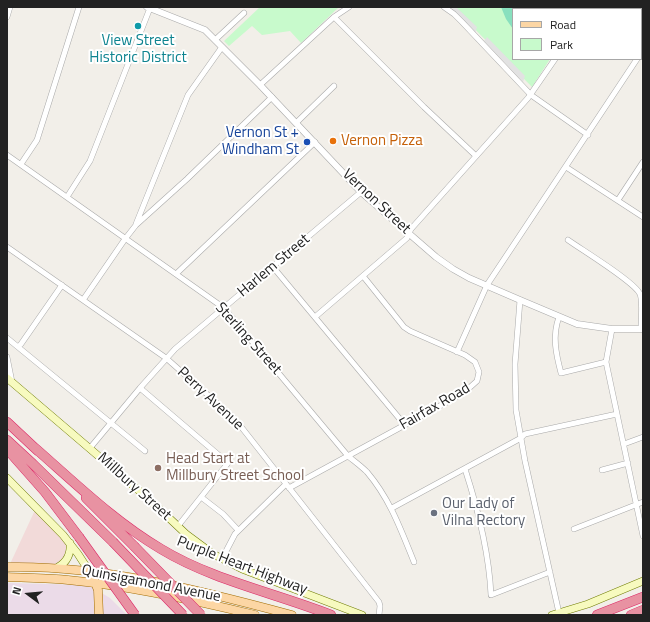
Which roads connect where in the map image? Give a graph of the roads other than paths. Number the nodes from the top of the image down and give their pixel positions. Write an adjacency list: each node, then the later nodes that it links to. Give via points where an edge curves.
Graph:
1 (10, 7): 8 (street)
2 (79, 7): 23 (street, via 37,140)
3 (349, 7): 7 (street)
4 (444, 7): 15 (street, via 462,22)
5 (149, 8): 9 (street, Vernon Street, via 205,30); 26 (street, via 90,161)
6 (244, 14): 9 (street)
7 (334, 17): 13 (street); 21 (street)
8 (7, 18)
9 (215, 40): 10 (street, Vernon Street)
10 (222, 47): 13 (street, Vernon Street); 29 (street, via 188,95)
11 (554, 60): 15 (street)
12 (636, 60): 18 (street)
13 (260, 85): 16 (street, Vernon Street)
14 (334, 86): 17 (street)
15 (531, 95): 18 (street); 21 (street)
16 (272, 98): 17 (street, Vernon Street); 29 (street)
17 (296, 123): 19 (street, Vernon Street)
18 (588, 135): 24 (street)
19 (315, 142): 25 (street, Vernon Street); 35 (street)
20 (7, 155): 23 (street, Sterling Street)
21 (476, 156): 30 (street)
22 (643, 162): 27 (street)
23 (21, 164): 26 (street, Sterling Street)
24 (566, 167): 27 (street); 38 (street)
25 (361, 192): 30 (street, Vernon Street); 34 (street, Harlem Street)
26 (67, 197): 31 (street, Sterling Street)
27 (618, 200): 28 (street)
28 (643, 217)
29 (136, 225): 31 (street)
30 (409, 233): 36 (street, via 402,243); 38 (street, Vernon Street, via 453,269)
31 (125, 238): 35 (street, Sterling Street); 39 (street)
32 (568, 240): 45 (street, via 637,289 641,297)
33 (7, 247): 37 (street, Perry Avenue)
34 (273, 267): 41 (street, Harlem Street); 42 (street)
35 (176, 274): 41 (street, Sterling Street)
36 (363, 276): 42 (street); 48 (street, Fairfax Road, via 404,327)
37 (62, 285): 39 (street, Perry Avenue); 47 (street)
38 (487, 285): 40 (street, Vernon Street); 48 (street)
39 (83, 300): 50 (street, Perry Avenue)
40 (520, 300): 43 (street, Vernon Street); 59 (street, via 515,393)
41 (224, 308): 50 (street, Harlem Street); 66 (street, Sterling Street)
42 (316, 317): 57 (street)
43 (559, 317): 44 (street, Vernon Street, via 577,324); 51 (street, via 555,341 561,373)
44 (612, 329): 45 (street, Vernon Street); 51 (street)
45 (642, 329)
46 (7, 338): 47 (street)
47 (18, 347): 56 (street)
48 (457, 352): 57 (street, Fairfax Road, via 473,360 477,365 479,377 476,383 458,396)
49 (7, 357): 52 (street)
50 (166, 358): 53 (street, Harlem Street); 71 (street, Perry Avenue, via 235,418)
51 (606, 362): 54 (street)
52 (10, 380): 63 (main road, Millbury Street)
53 (140, 388): 56 (street, Harlem Street); 72 (street, via 228,463)
54 (617, 414): 59 (street, via 532,432); 61 (street)
55 (7, 422): 62 (highway)
56 (111, 423): 63 (street, Harlem Street); 65 (street)
57 (404, 424): 66 (street, Fairfax Road)
58 (643, 437): 61 (street)
59 (521, 438): 68 (street); 86 (street)
60 (7, 440): 95 (highway, bridge, via 113,542)
61 (624, 444): 67 (street)
62 (35, 448): 96 (highway, bridge); 99 (highway, Purple Heart Highway, via 126,526 161,549 212,573)
63 (90, 448): 76 (main road, Millbury Street)
64 (7, 449): 94 (highway, bridge, via 45,492)
65 (145, 451)
66 (348, 456): 71 (street, Fairfax Road); 75 (street, Sterling Street, via 366,471)
67 (628, 463): 69 (street); 74 (street)
68 (465, 469): 75 (street); 86 (street, via 485,549 491,595)
69 (602, 470)
70 (7, 478): 80 (main road)
71 (288, 486): 78 (street, Fairfax Road); 101 (street, Perry Avenue, via 379,602)
72 (202, 497): 76 (street); 78 (street)
73 (643, 502): 74 (street)
74 (637, 504): 77 (street); 79 (street)
75 (392, 508): 82 (street, Sterling Street)
76 (178, 526): 81 (main road, Millbury Street, via 195,542)
77 (574, 529)
78 (238, 530): 81 (street, Fairfax Road)
79 (643, 536)
80 (70, 543): 84 (main road, via 68,556); 85 (main road)
81 (222, 559): 100 (main road, Millbury Street)
82 (414, 562)
83 (7, 567): 84 (main road, Quinsigamond Avenue)
84 (58, 568): 85 (main road, Quinsigamond Avenue)
85 (89, 571): 89 (main road); 98 (main road, Quinsigamond Avenue, via 167,584)
86 (550, 572): 92 (street)
87 (7, 577): 89 (main road, Quinsigamond Avenue)
88 (643, 581): 92 (main road)
89 (96, 583): 93 (main road); 97 (main road, Quinsigamond Avenue)
90 (643, 597): 103 (highway)
91 (643, 610): 104 (highway)
92 (559, 613): 102 (main road)
93 (99, 615)
94 (135, 615)
95 (183, 615)
96 (201, 615)
97 (255, 615)
98 (292, 615)
99 (331, 615)
100 (362, 615)
101 (379, 615)
102 (552, 615)
103 (597, 615)
104 (631, 615)

